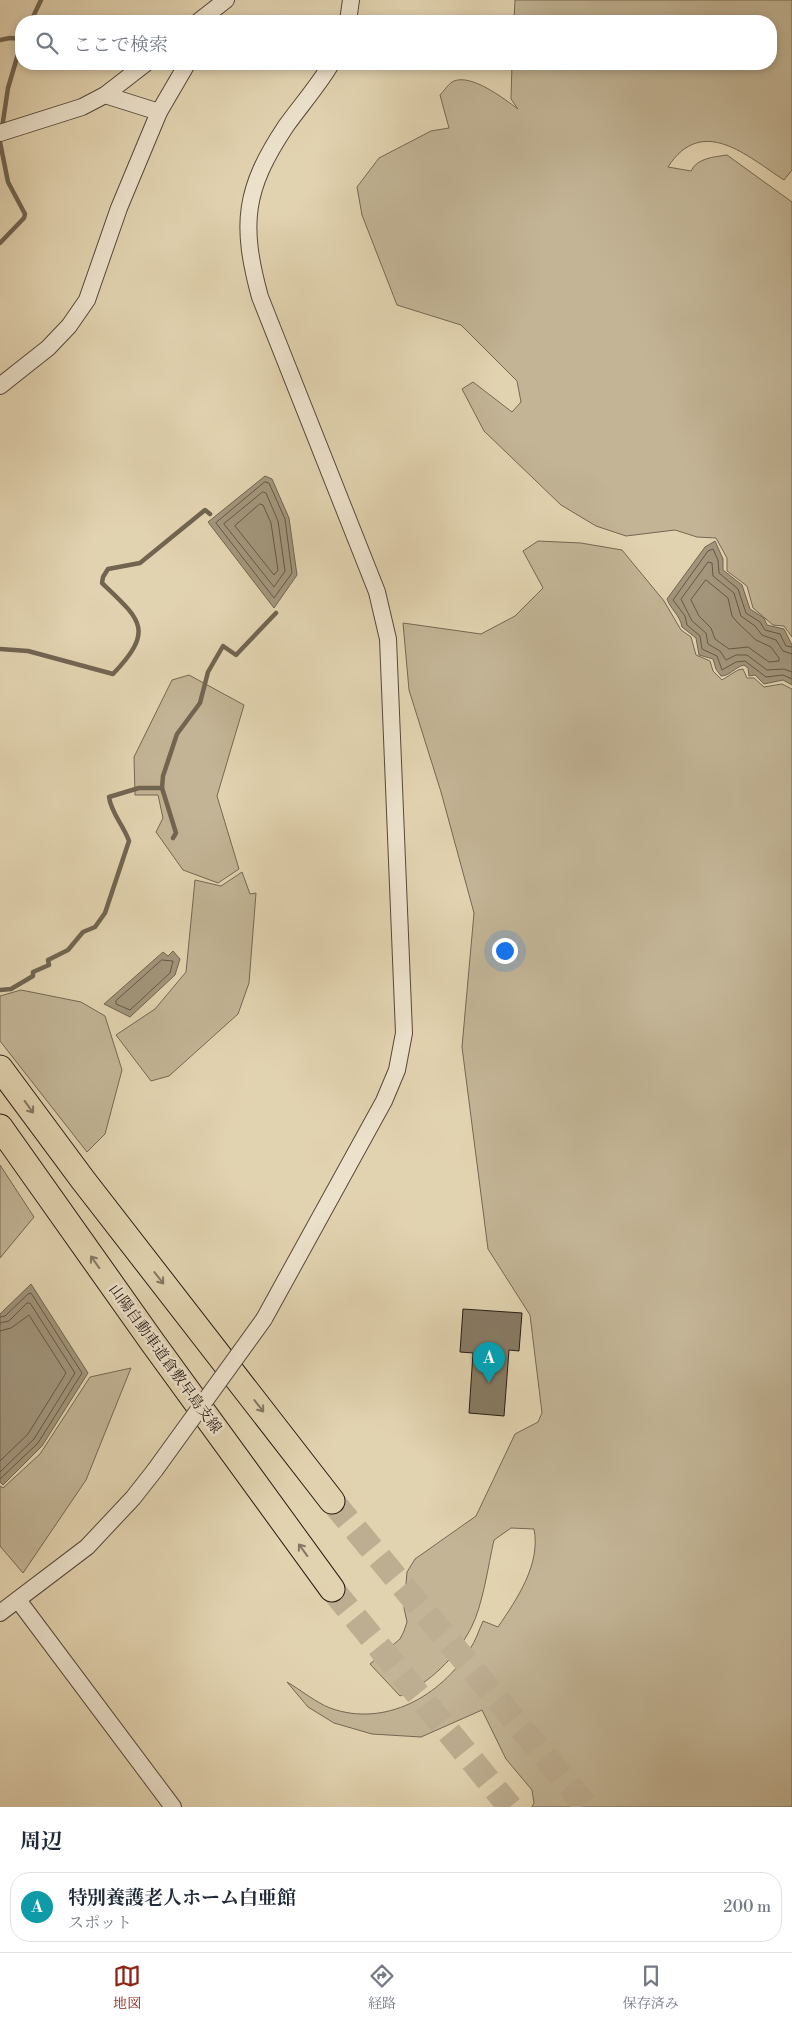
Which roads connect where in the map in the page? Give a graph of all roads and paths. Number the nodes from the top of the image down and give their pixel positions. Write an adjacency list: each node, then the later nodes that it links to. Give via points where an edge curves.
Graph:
1 (227, 0): 3 (street); 4 (street)
2 (351, 0): 5 (street)
3 (207, 15)
4 (223, 15)
5 (349, 15)
6 (137, 70): 9 (street)
7 (184, 70): 10 (street)
8 (327, 70): 17 (street, bridge, via 260,170 247,223 250,261 260,296 377,592 388,639 404,1033 397,1070 384,1101 264,1319 133,1498 87,1546)
9 (105, 95): 10 (street); 11 (street, via 82,107)
10 (159, 112): 12 (street, via 119,208 87,300 48,348)
11 (2, 133)
12 (0, 386)
13 (0, 1068): 15 (highway, one-way to 15, via 94,1195)
14 (0, 1127): 16 (highway, 山陽自動車道倉敷早島支線, one-way to 14)
15 (332, 1501)
16 (332, 1589)
17 (18, 1600): 18 (street); 19 (street)
18 (0, 1613)
19 (173, 1807)

